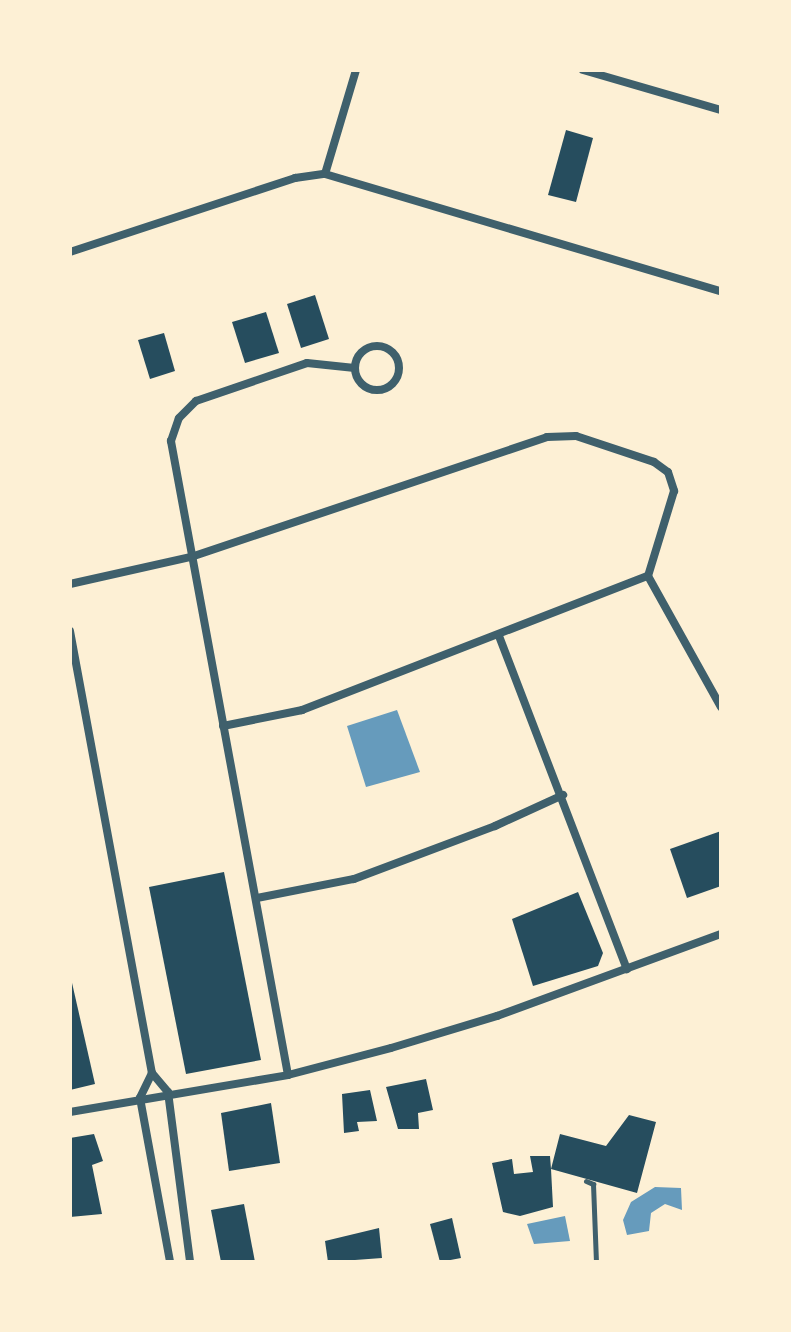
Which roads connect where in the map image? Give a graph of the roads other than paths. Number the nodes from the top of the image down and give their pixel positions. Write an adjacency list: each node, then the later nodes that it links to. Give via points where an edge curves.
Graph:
1 (356, 70): 4 (street)
2 (583, 70): 3 (street)
3 (721, 110)
4 (325, 174): 5 (street, via 295,178); 6 (street)
5 (70, 252)
6 (721, 291)
7 (355, 368): 7 (street, via 358,379 377,390 388,387 399,368 388,349 377,346 357,357); 8 (street, via 307,363 196,401 179,418 171,441 172,461)
8 (191, 557): 9 (street, via 561,435 654,462 668,472 674,491); 10 (street); 14 (street)
9 (648, 576): 12 (street); 13 (street)
10 (70, 584)
11 (70, 631): 19 (street)
12 (499, 636): 14 (street, via 302,710); 15 (street)
13 (721, 707)
14 (223, 726): 16 (street)
15 (563, 795): 16 (street, via 354,879); 18 (street)
16 (257, 898): 20 (street)
17 (721, 934): 18 (street)
18 (627, 969): 20 (street, via 497,1016)
19 (152, 1073): 21 (street); 22 (street)
20 (288, 1075): 21 (street)
21 (168, 1092): 22 (street); 26 (street)
22 (140, 1098): 23 (street); 25 (street)
23 (70, 1112)
24 (586, 1181): 27 (lane, via 593,1184)
25 (170, 1262)
26 (190, 1262)
27 (596, 1262)

